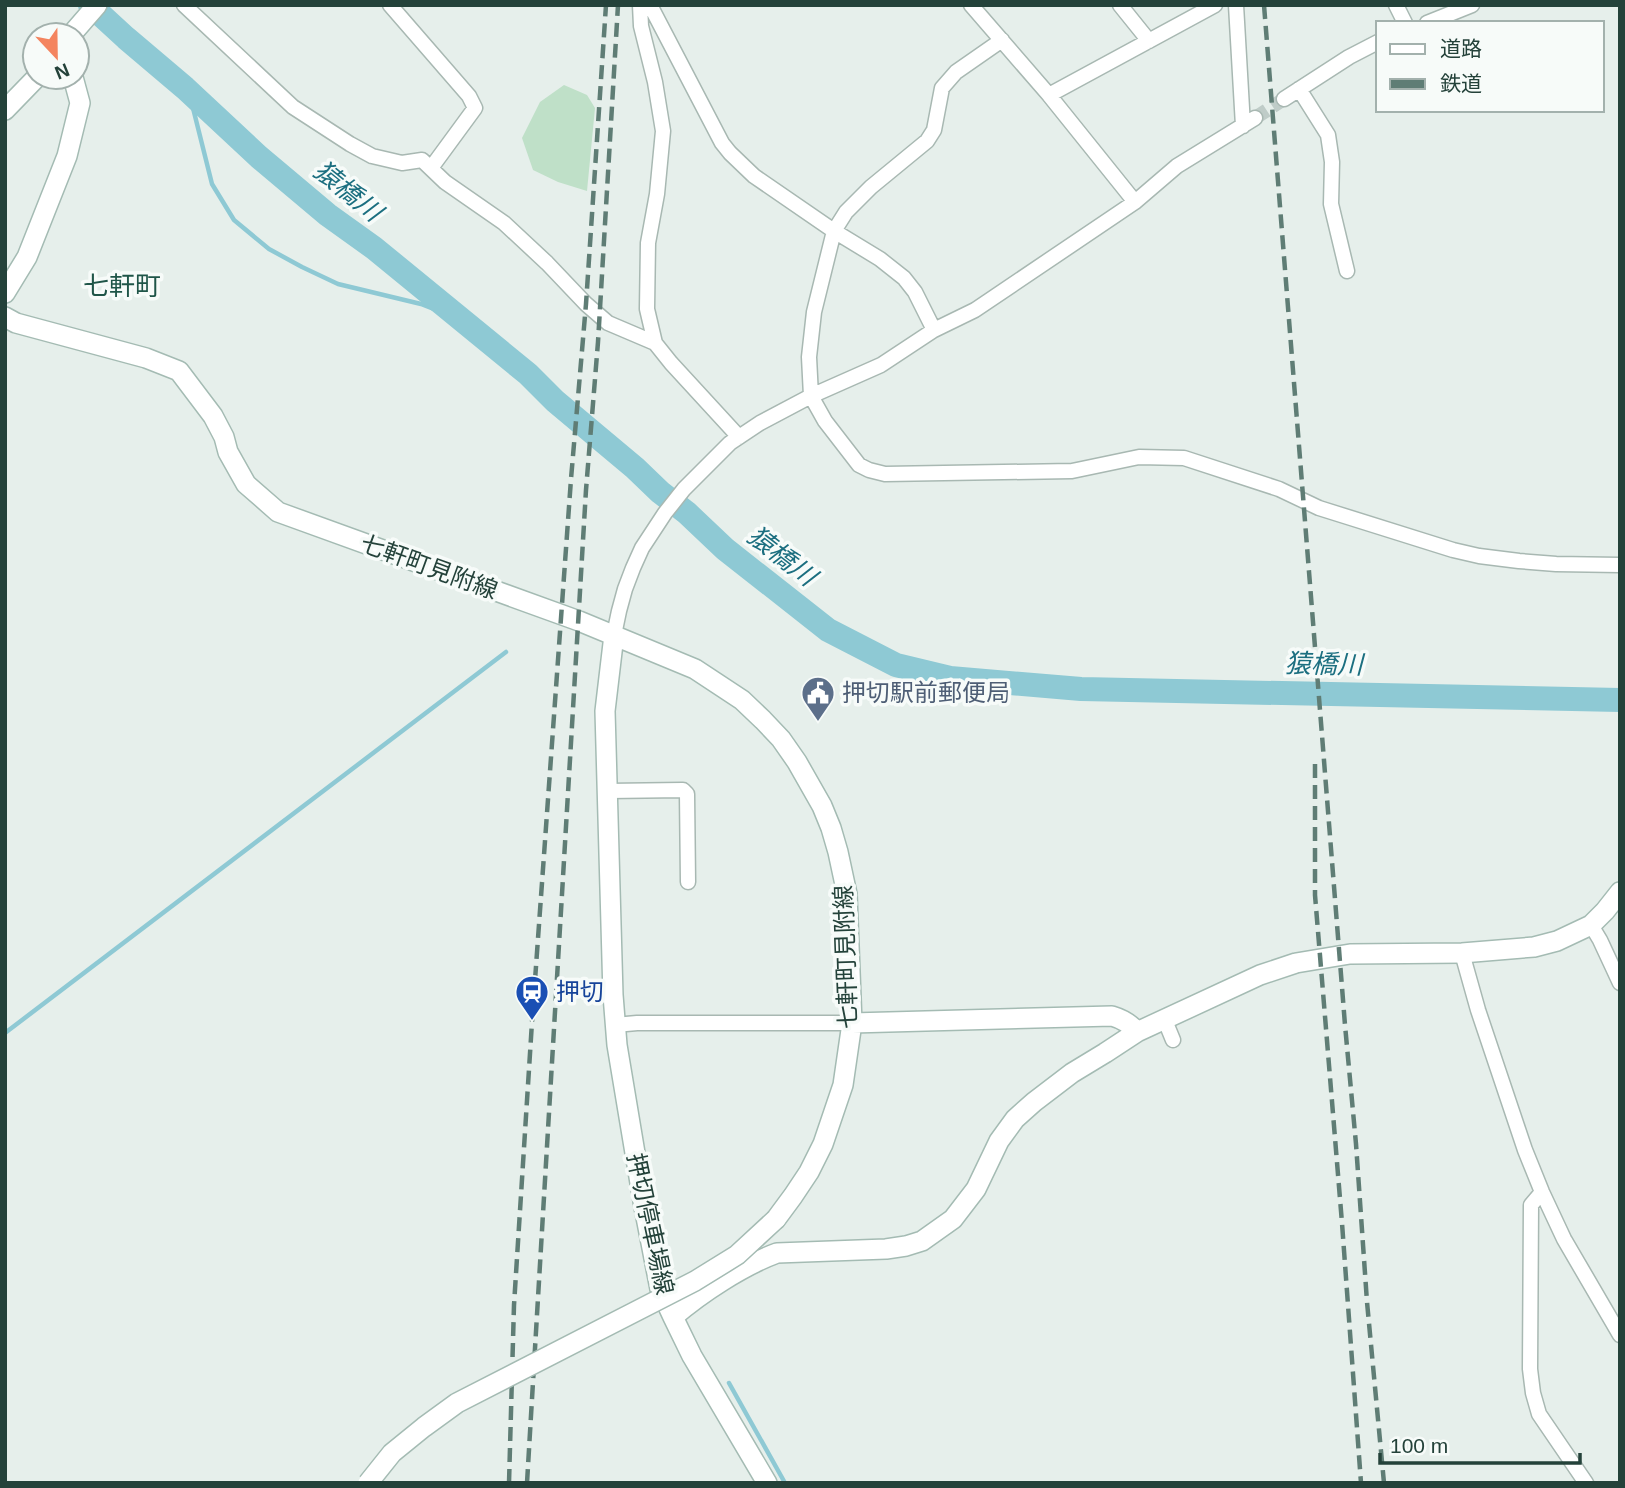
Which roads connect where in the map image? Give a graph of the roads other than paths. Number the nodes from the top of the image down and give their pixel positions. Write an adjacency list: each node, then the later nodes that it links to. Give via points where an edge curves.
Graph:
1 (97, 5): 12 (main road)
2 (184, 5): 24 (street, via 293,107 372,156 402,163 422,160)
3 (390, 5): 24 (street, via 475,108)
4 (640, 5): 31 (street, via 640,26 663,131 648,243 647,309)
5 (650, 5): 26 (street, via 730,153 754,176)
6 (971, 5): 15 (street)
7 (1120, 5): 16 (street)
8 (1215, 5): 16 (street)
9 (1236, 5): 25 (street, via 1249,122 1177,166)
10 (1396, 5): 13 (street)
11 (1472, 5): 14 (street)
12 (83, 21)
13 (1404, 21)
14 (1432, 21)
15 (1002, 40): 21 (street); 26 (street, via 956,72 942,88 934,130 927,141 870,187)
16 (1149, 41): 21 (street)
17 (1376, 43): 18 (street)
18 (1299, 89): 22 (street); 27 (street, via 1328,135 1331,204)
19 (23, 91): 23 (main road)
20 (77, 91): 28 (main road, via 80,103 67,156 27,257)
21 (1049, 95): 25 (street)
22 (1284, 99)
23 (5, 110)
24 (431, 169): 31 (street, via 504,223 608,323)
25 (1135, 202): 30 (street, via 975,310)
26 (834, 231): 30 (street, via 904,278); 32 (street, via 814,312)
27 (1347, 271)
28 (5, 293)
29 (5, 317): 35 (main road, 七軒町見附線, via 179,371 213,416 246,484 278,512)
30 (934, 330): 32 (street, via 881,365)
31 (655, 343): 33 (street)
32 (811, 396): 33 (street); 34 (street, via 859,465 885,474 1072,471 1139,457 1184,458 1279,489 1319,508 1453,550 1519,561)
33 (739, 437): 35 (street, via 684,489 642,548 625,589)
34 (1620, 565)
35 (614, 635): 36 (main road, 押切停車場線, via 605,711); 43 (main road, 七軒町見附線, via 695,669 742,700 781,739 811,783 831,828 847,894)
36 (608, 791): 37 (street, via 683,790 687,794); 44 (main road, 押切停車場線)
37 (688, 882)
38 (1620, 892): 39 (main road)
39 (1591, 925): 40 (main road, via 1534,947); 41 (street)
40 (1462, 953): 42 (main road, via 1350,954 1296,963); 47 (street)
41 (1620, 983)
42 (1164, 1018): 45 (main road); 46 (street)
43 (852, 1023): 44 (street); 45 (main road, via 1112,1016); 50 (main road, 七軒町見附線, bridge, via 843,1084 824,1144 776,1219 737,1255 695,1281 457,1403 392,1453)
44 (615, 1025): 48 (main road, 押切停車場線, via 653,1257)
45 (1137, 1032): 48 (main road, via 1072,1073 1015,1119 953,1219 922,1241 886,1249 777,1254 725,1280)
46 (1173, 1040)
47 (1542, 1192): 49 (street); 52 (street, via 1531,1205 1533,1393 1539,1414)
48 (673, 1317): 51 (main road, 押切停車場線)
49 (1620, 1335)
50 (368, 1483)
51 (766, 1483)
52 (1586, 1483)

